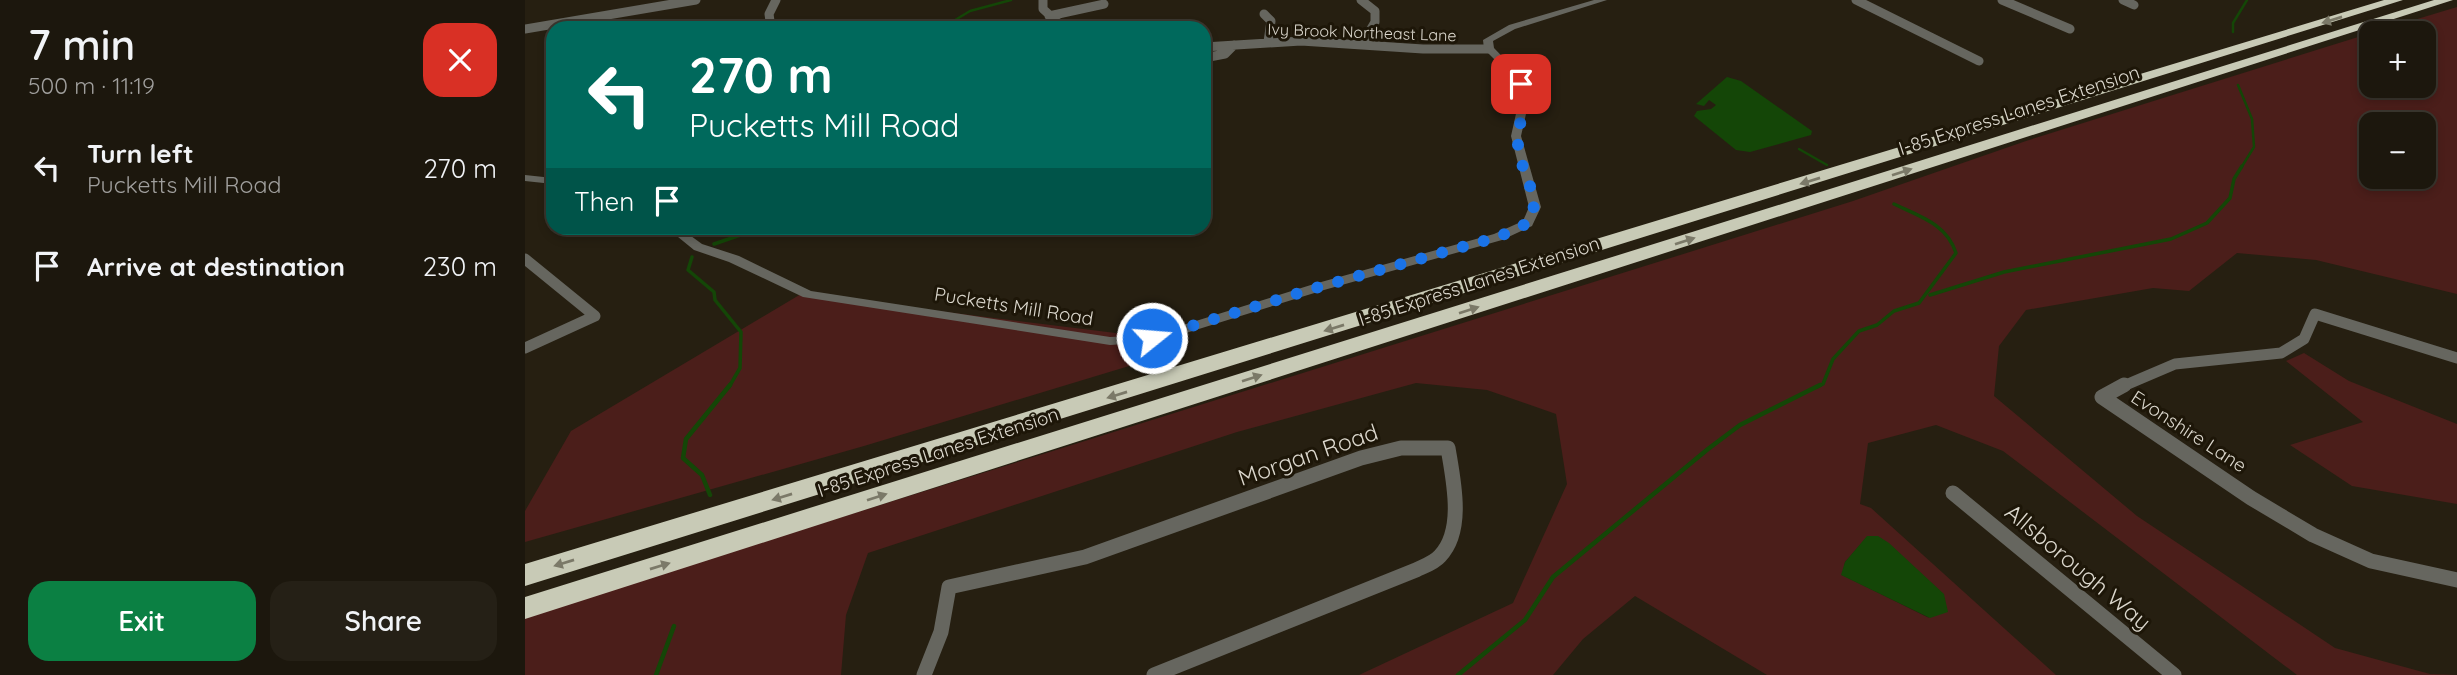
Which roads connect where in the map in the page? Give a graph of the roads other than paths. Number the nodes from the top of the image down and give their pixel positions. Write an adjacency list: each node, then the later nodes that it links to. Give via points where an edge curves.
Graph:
1 (696, 0): 11 (street)
2 (776, 0): 17 (street)
3 (1043, 0): 15 (street)
4 (1361, 0): 23 (street, via 1375,11 1375,22)
5 (1603, 0): 26 (street, via 1501,31 1488,40)
6 (1856, 0): 28 (street)
7 (2002, 0): 21 (street)
8 (2123, 0): 13 (street)
9 (2397, 0): 36 (highway, I-85 Express Lanes Extension, one-way to 36)
10 (2447, 0): 38 (highway, I-85 Express Lanes Extension, one-way to 10)
11 (661, 3): 16 (street)
12 (1104, 4): 15 (street)
13 (2134, 5)
14 (1264, 14): 22 (street, via 1271,21)
15 (1049, 16): 18 (street)
16 (567, 21)
17 (770, 21)
18 (1055, 21)
19 (546, 25): 20 (street)
20 (525, 29)
21 (2070, 29)
22 (1268, 42): 23 (street, Ivy Brook Northeast Lane); 24 (street, Ivy Brook Northeast Lane)
23 (1361, 44): 26 (street, Ivy Brook Northeast Lane)
24 (1234, 45): 25 (street, Ivy Brook Northeast Lane); 27 (street, Ivy Brook Northeast Lane, via 1225,54)
25 (1211, 47)
26 (1489, 49): 31 (street, Pucketts Mill Road, via 1515,75 1525,96 1516,136 1535,207 1528,223 1498,237 1152,338 1110,341 809,294 698,247)
27 (1211, 57)
28 (1979, 61)
29 (525, 178): 30 (street)
30 (546, 180)
31 (683, 235)
32 (525, 259): 33 (street, via 595,316)
33 (525, 348)
34 (2457, 358): 37 (street, Evonshire Lane, via 2315,314 2304,341 2289,350 2175,364 2102,397 2297,526 2344,551 2386,566)
35 (1953, 493): 42 (street, Allsborough Way)
36 (525, 575)
37 (2457, 580)
38 (525, 608)
39 (1179, 670): 40 (street, Morgan Road, via 1441,556 1451,531 1455,497 1448,448 1401,448 1361,458 1085,557 949,587 940,642); 41 (street, Morgan Road)
40 (924, 675)
41 (1154, 675)
42 (2174, 675)

